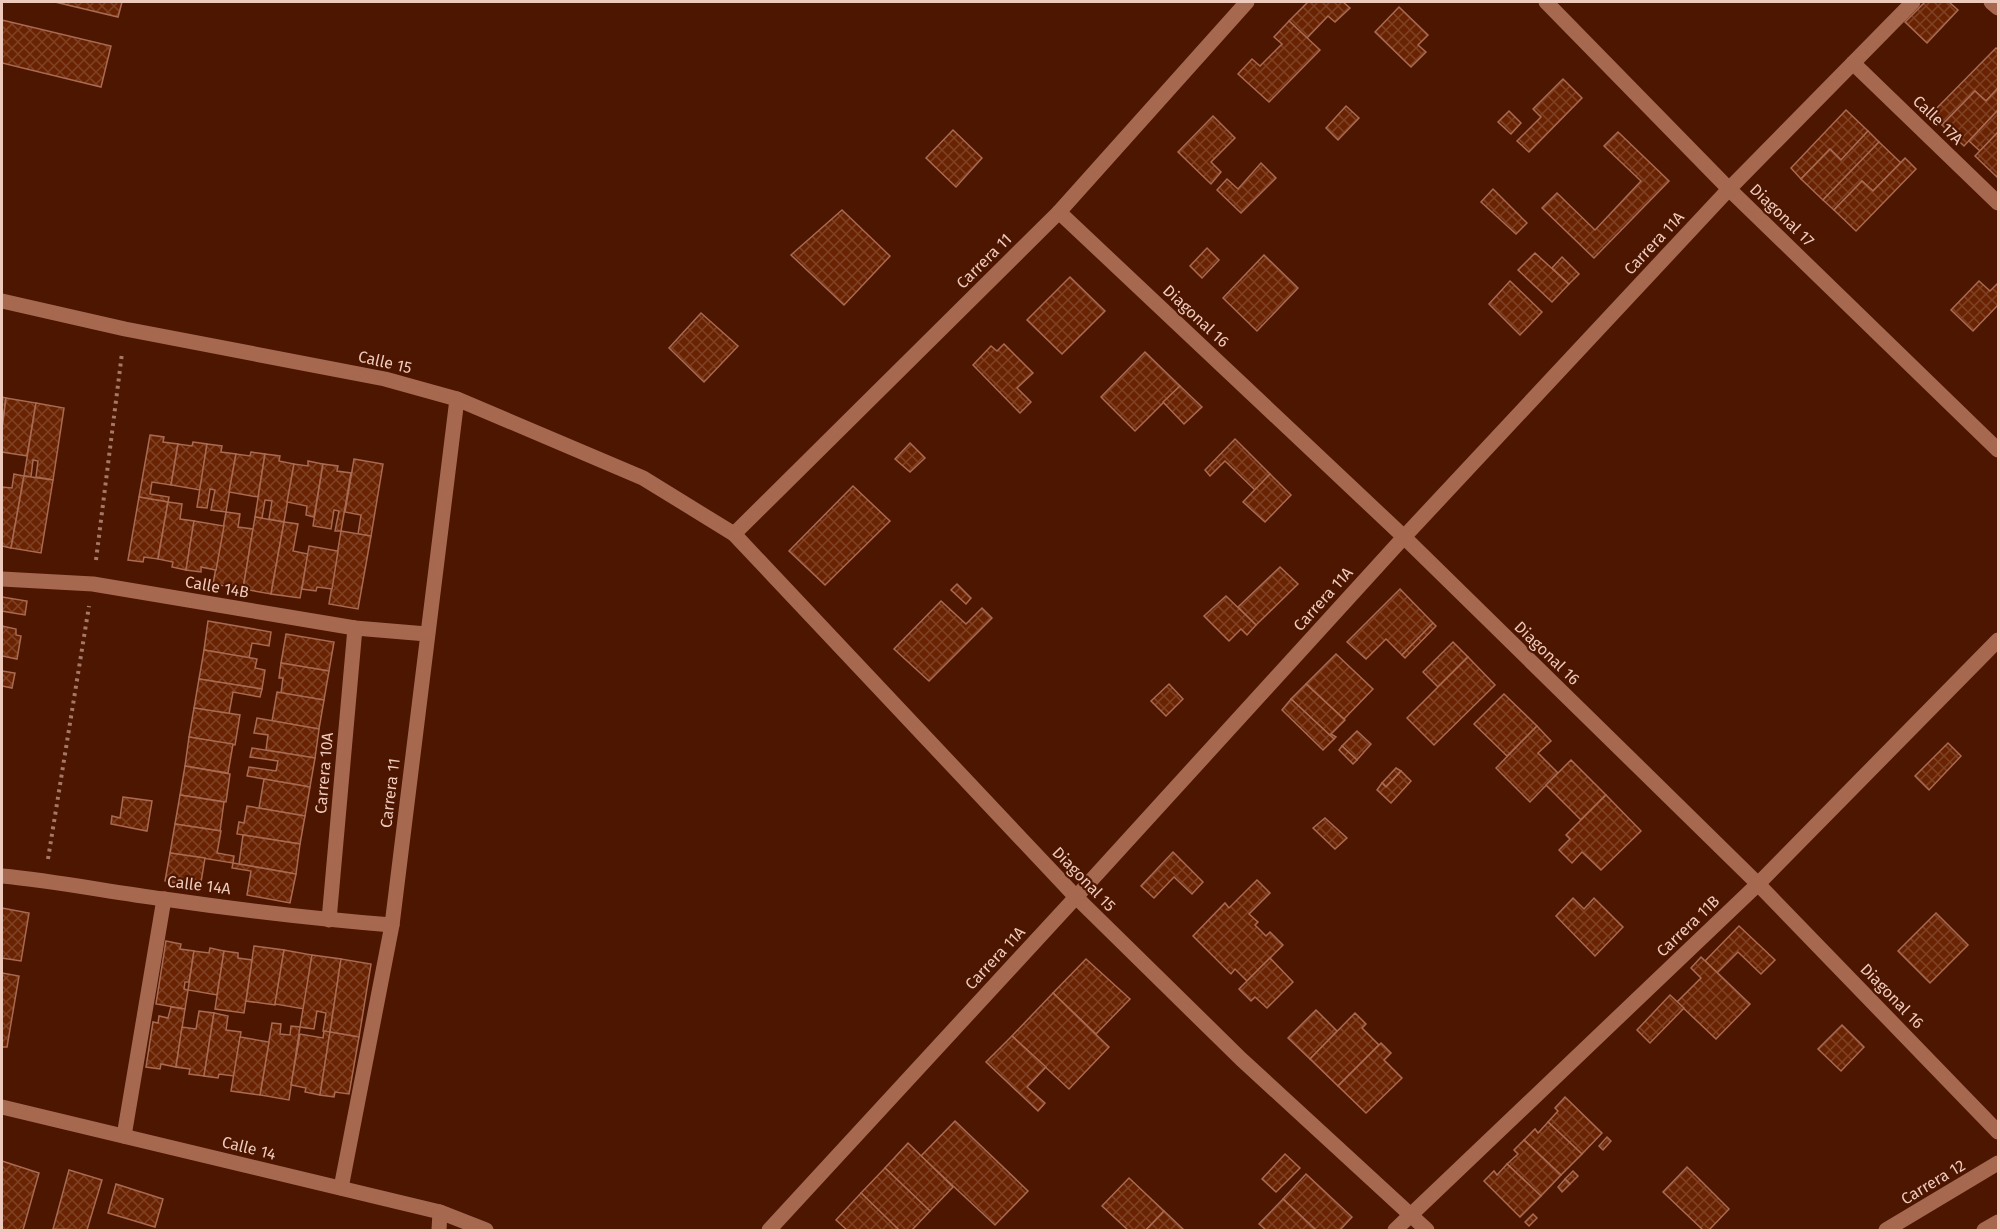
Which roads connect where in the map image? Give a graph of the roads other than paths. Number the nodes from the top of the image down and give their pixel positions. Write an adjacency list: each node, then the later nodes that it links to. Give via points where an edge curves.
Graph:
1 (1247, 2): 9 (street, Carrera 11)
2 (1545, 2): 7 (street, Diagonal 17)
3 (1913, 2): 6 (street, Carrera 11A)
4 (1991, 2): 5 (street)
5 (1998, 9)
6 (1853, 63): 7 (street, Carrera 11A); 8 (street, Calle 17A)
7 (1729, 189): 12 (street, Diagonal 17); 14 (street, Carrera 11A)
8 (1998, 203)
9 (1059, 212): 13 (street, Carrera 11); 14 (street, Diagonal 16)
10 (2, 301): 11 (street, Calle 15, via 385,379)
11 (458, 399): 13 (street, Calle 15, via 643,478); 17 (street, Carrera 11)
12 (1998, 450)
13 (735, 534): 21 (street, Diagonal 15)
14 (1404, 537): 20 (street, Diagonal 16); 21 (street, Carrera 11A)
15 (2, 579): 16 (street, Calle 14B, via 93,584)
16 (355, 628): 17 (street, Calle 14B); 23 (street, Carrera 10A)
17 (427, 634): 24 (street, Carrera 11)
18 (1998, 640): 20 (street, Carrera 11B)
19 (2, 876): 22 (street, Calle 14A)
20 (1758, 885): 26 (street, Diagonal 16); 31 (street, Carrera 11B)
21 (1076, 897): 31 (street, Diagonal 15, via 1241,1059); 35 (street, Carrera 11A)
22 (164, 899): 23 (street, Calle 14A); 27 (street)
23 (329, 920): 24 (street, Calle 14A)
24 (392, 925): 29 (street, Carrera 11)
25 (2, 1107): 27 (street, Calle 14)
26 (1998, 1132)
27 (124, 1136): 29 (street, Calle 14)
28 (1998, 1163): 38 (street, Carrera 12)
29 (341, 1188): 30 (street, Calle 14)
30 (440, 1212): 33 (street); 34 (street, Calle 14)
31 (1411, 1216): 36 (street, Carrera 11B); 37 (street, Diagonal 15)
32 (1998, 1222): 39 (street)
33 (439, 1230)
34 (486, 1230)
35 (769, 1230)
36 (1395, 1230)
37 (1427, 1230)
38 (1886, 1230)
39 (1984, 1230)

